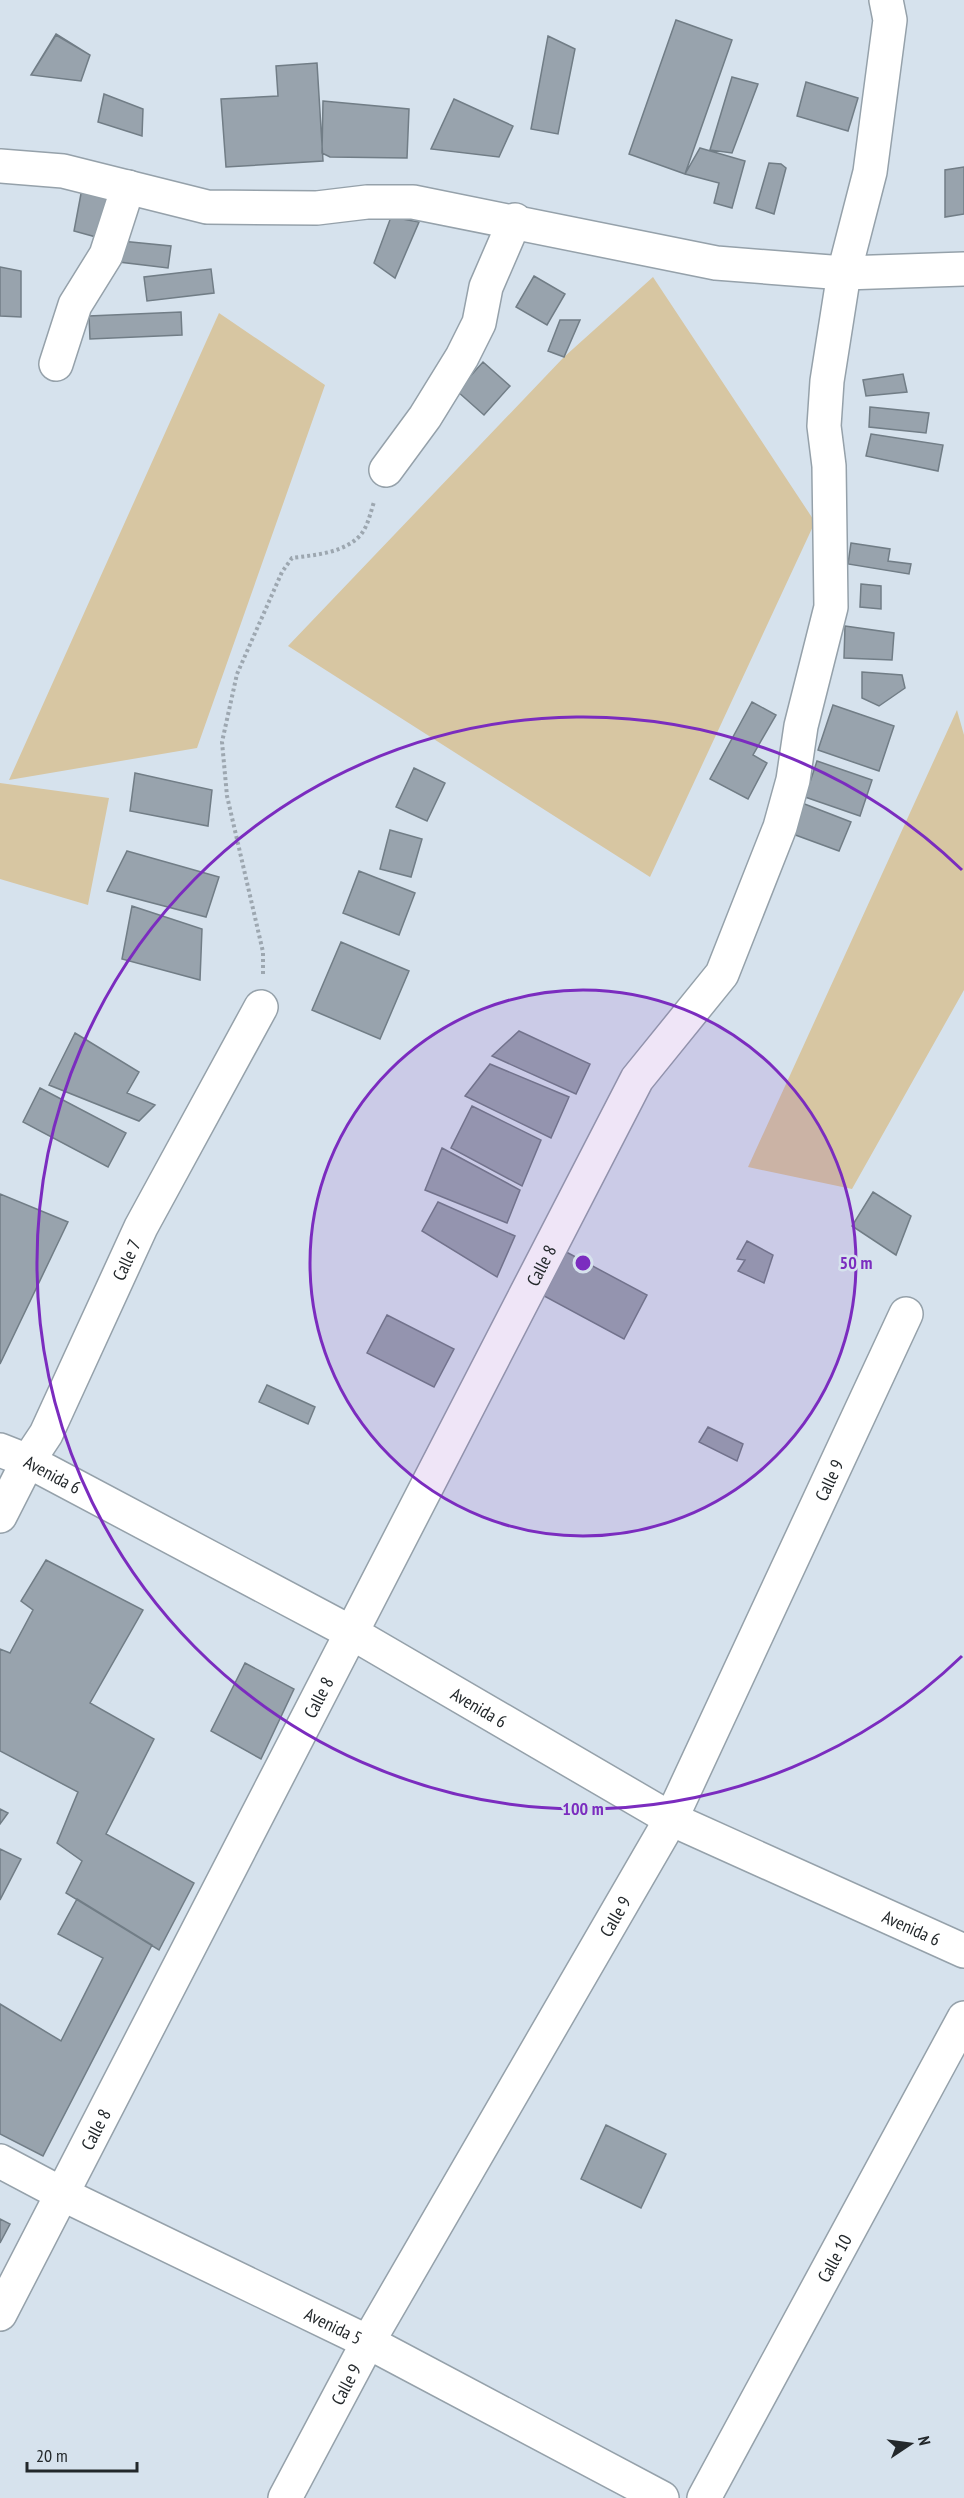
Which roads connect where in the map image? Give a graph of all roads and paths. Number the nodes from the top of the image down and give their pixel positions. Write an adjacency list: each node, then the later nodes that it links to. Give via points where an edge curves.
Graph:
1 (886, 0): 6 (street, Calle 8, via 890,20 870,171)
2 (0, 166): 3 (street, via 63,171)
3 (128, 187): 4 (street, via 207,207 317,208 413,202); 7 (street, via 106,255 75,305)
4 (515, 220): 6 (street, via 717,263); 8 (street, via 462,357)
5 (964, 269): 6 (street)
6 (844, 273): 13 (street, Calle 8, via 824,426 829,466 831,607 780,827 722,974 636,1080)
7 (56, 364)
8 (386, 470): 9 (path, via 363,532 352,542 323,554 292,558 282,572 237,674 222,742 227,796 263,952)
9 (261, 1007): 11 (street, Calle 7, via 141,1227 46,1434)
10 (906, 1314): 14 (street, Calle 9)
11 (14, 1456): 12 (street, Calle 7); 13 (street, Avenida 6)
12 (0, 1516)
13 (352, 1632): 14 (street, Avenida 6); 18 (street, Calle 8)
14 (671, 1819): 15 (street, Avenida 6); 20 (street, Calle 9)
15 (964, 1951)
16 (964, 2018): 23 (street, Calle 10)
17 (0, 2161): 18 (street, Avenida 5)
18 (64, 2195): 19 (street, Calle 8); 20 (street, Avenida 5)
19 (0, 2314)
20 (368, 2342): 21 (street, Calle 9); 22 (street, Avenida 5)
21 (285, 2498)
22 (662, 2498)
23 (704, 2498)

